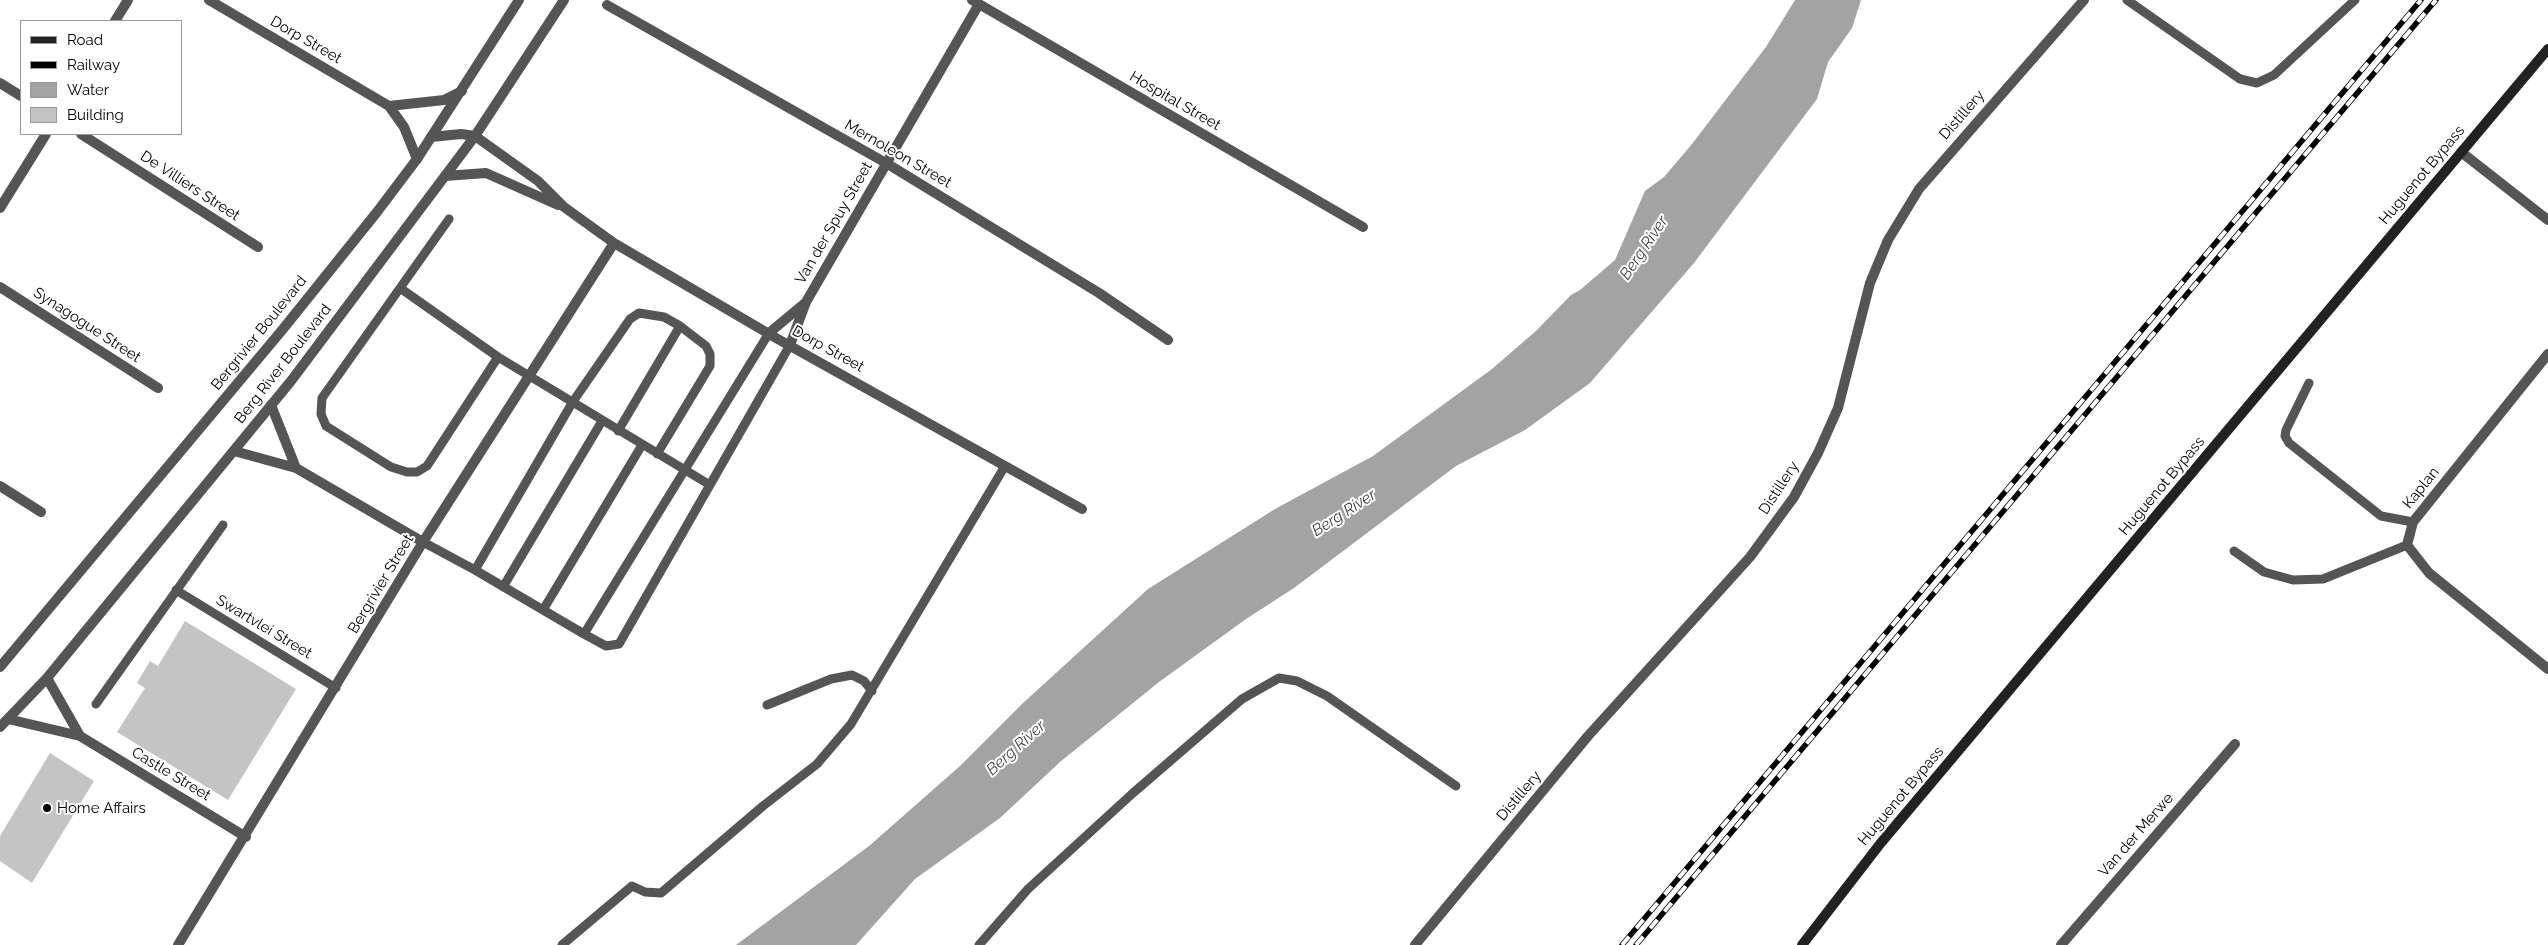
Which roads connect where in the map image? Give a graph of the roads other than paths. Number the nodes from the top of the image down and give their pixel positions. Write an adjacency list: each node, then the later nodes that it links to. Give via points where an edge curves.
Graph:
1 (128, 0): 10 (street)
2 (209, 0): 15 (street, Dorp Street)
3 (519, 0): 13 (street, Bergrivier Boulevard)
4 (564, 0): 18 (street, Berg River Boulevard)
5 (2084, 0): 83 (street, Distillery, via 1919,189 1888,240 1870,283 1838,408 1794,497 1750,557 1588,736)
6 (2127, 0): 7 (lane, via 2240,79 2257,83 2274,75)
7 (2355, 0)
8 (976, 2): 22 (street, Van der Spuy Street); 28 (street, Hospital Street)
9 (608, 6): 22 (street, Mernoleon Street)
10 (116, 20)
11 (2548, 48): 20 (main road, Huguenot Bypass)
12 (0, 83): 14 (street)
13 (462, 92): 15 (street, via 444,100); 19 (street, Bergrivier Boulevard)
14 (20, 95)
15 (389, 106): 21 (street, Dorp Street, via 404,127)
16 (45, 135): 24 (street)
17 (83, 135): 30 (street, De Villiers Street)
18 (475, 136): 19 (street); 23 (street, Berg River Boulevard); 25 (street, Dorp Street, via 526,172)
19 (431, 137): 21 (street, Bergrivier Boulevard)
20 (2461, 152): 27 (street); 84 (main road, Huguenot Bypass, via 1880,844)
21 (418, 159): 67 (street, Bergrivier Boulevard, via 283,329)
22 (886, 163): 33 (street, Van der Spuy Street); 36 (street, Mernoleon Street, via 1099,293)
23 (445, 176): 25 (street, Dorp Street, via 486,173); 44 (street, Berg River Boulevard)
24 (0, 208)
25 (564, 208): 29 (street, Dorp Street)
26 (448, 219): 32 (lane)
27 (2548, 220)
28 (1363, 227)
29 (614, 243): 35 (street, Dorp Street); 40 (street, Bergrivier Street)
30 (258, 247)
31 (0, 287): 42 (street, Synagogue Street)
32 (400, 288): 39 (lane); 39 (lane, via 322,398 320,414 326,426 391,466 417,472 427,466)
33 (806, 302): 35 (street, Van der Spuy Street); 37 (street, Van der Spuy Street)
34 (680, 326): 43 (lane, via 650,313 639,313 630,319); 46 (lane); 49 (lane, via 706,346 710,366)
35 (768, 333): 37 (street, Dorp Street); 52 (lane)
36 (1168, 340)
37 (790, 345): 50 (street, Dorp Street); 53 (lane)
38 (2548, 354): 57 (street, Kaplan)
39 (498, 357): 40 (lane)
40 (531, 376): 43 (lane); 59 (street, Bergrivier Street)
41 (2309, 383): 57 (lane, via 2286,430 2289,443 2381,516)
42 (158, 388)
43 (572, 403): 45 (lane); 62 (lane)
44 (271, 405): 48 (street, Berg River Boulevard); 51 (street)
45 (602, 421): 46 (lane); 63 (lane)
46 (618, 430): 47 (lane)
47 (642, 445): 49 (lane); 65 (lane)
48 (234, 451): 51 (street); 69 (street, Berg River Boulevard)
49 (657, 454): 52 (lane)
50 (1005, 466): 55 (street, Dorp Street); 71 (lane)
51 (296, 468): 59 (street)
52 (684, 470): 53 (lane); 66 (lane)
53 (710, 485): 66 (lane, via 619,644 606,646)
54 (0, 486): 56 (street)
55 (1082, 509)
56 (41, 512)
57 (2413, 522): 60 (street, Kaplan)
58 (223, 525): 64 (lane)
59 (423, 542): 62 (lane); 70 (street, Bergrivier Street)
60 (2407, 545): 61 (lane, via 2323,579 2293,580 2264,572); 68 (street, via 2429,574)
61 (2234, 551)
62 (475, 570): 63 (lane)
63 (503, 586): 65 (lane)
64 (176, 590): 70 (lane, Swartvlei Street); 72 (lane)
65 (543, 610): 66 (lane)
66 (584, 634)
67 (0, 668)
68 (2548, 669)
69 (47, 678): 74 (street, Berg River Boulevard); 76 (street, Castle Street)
70 (336, 688): 79 (street, Bergrivier Street)
71 (872, 691): 73 (lane, via 864,681 852,675 831,679); 81 (lane, via 851,724 818,764 661,893 645,892 632,886)
72 (96, 704)
73 (767, 705)
74 (8, 719): 75 (street, Berg River Boulevard); 76 (street, Castle Street)
75 (0, 728)
76 (80, 736): 79 (street, Castle Street)
77 (2235, 744): 85 (street, Van der Merwe)
78 (1456, 786): 82 (lane, via 1327,696 1297,681 1280,678 1242,699 1133,793 1028,889)
79 (246, 837): 80 (street, Bergrivier Street)
80 (178, 945)
81 (562, 945)
82 (979, 945)
83 (1415, 945)
84 (1802, 945)
85 (2061, 945)

